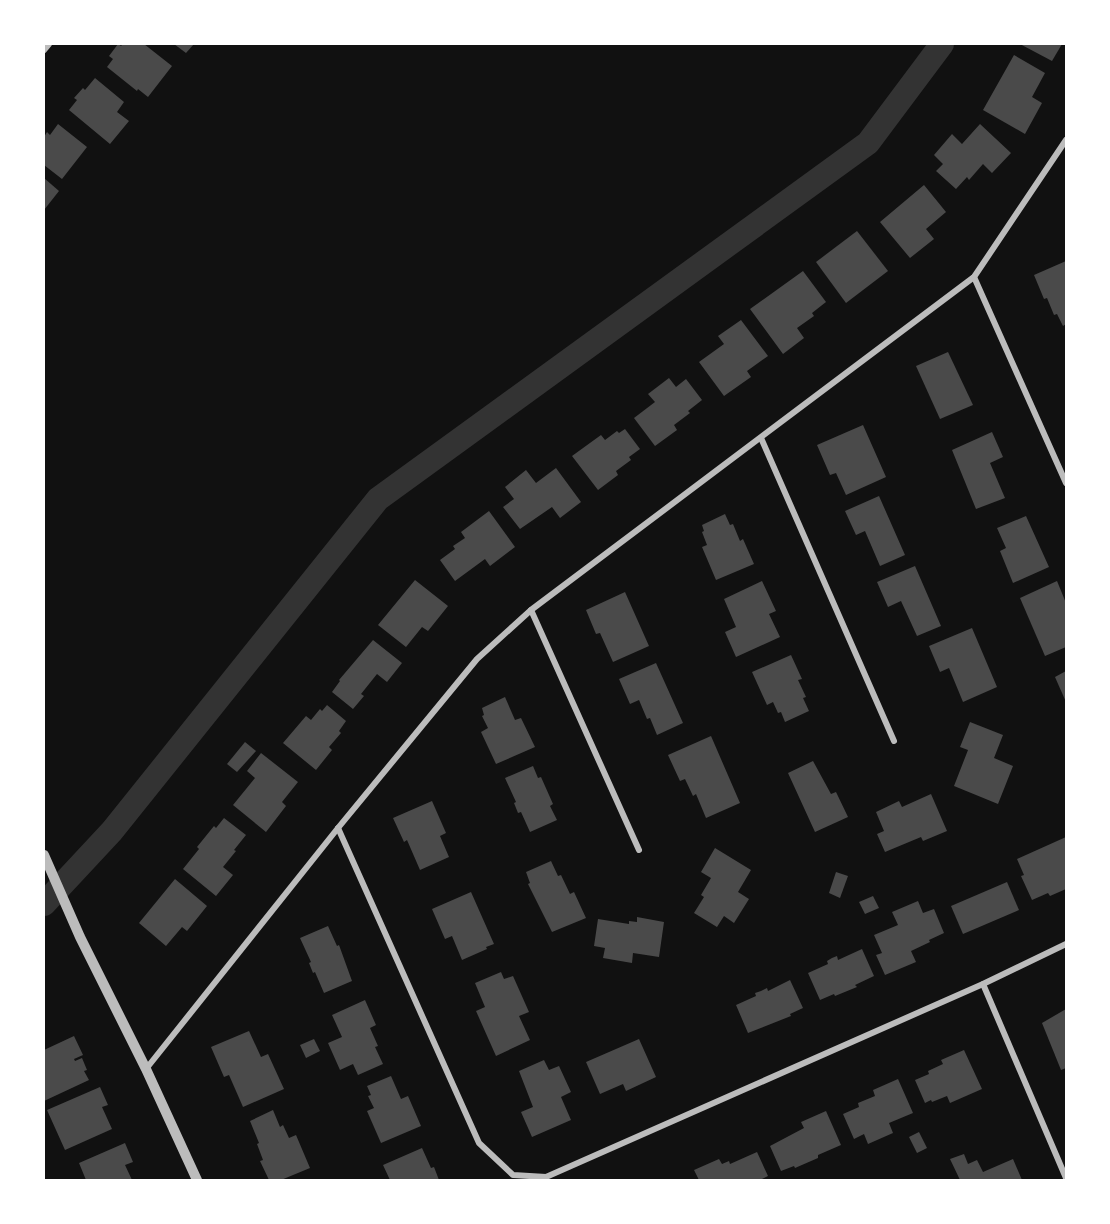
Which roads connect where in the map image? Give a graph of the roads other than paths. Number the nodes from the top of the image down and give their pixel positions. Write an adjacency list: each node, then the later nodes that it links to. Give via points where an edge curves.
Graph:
1 (49, 44): 2 (street)
2 (44, 50)
3 (1066, 140): 4 (street)
4 (974, 277): 5 (street); 6 (street)
5 (761, 438): 7 (street); 8 (street)
6 (1066, 483)
7 (531, 610): 9 (street, via 477,659); 10 (street)
8 (894, 741)
9 (338, 828): 13 (street, via 480,1143 513,1175 546,1177); 14 (street)
10 (639, 850)
11 (44, 857): 14 (street)
12 (1066, 944): 13 (street)
13 (983, 984): 15 (street)
14 (146, 1069): 16 (street)
15 (1066, 1178)
16 (197, 1180)

